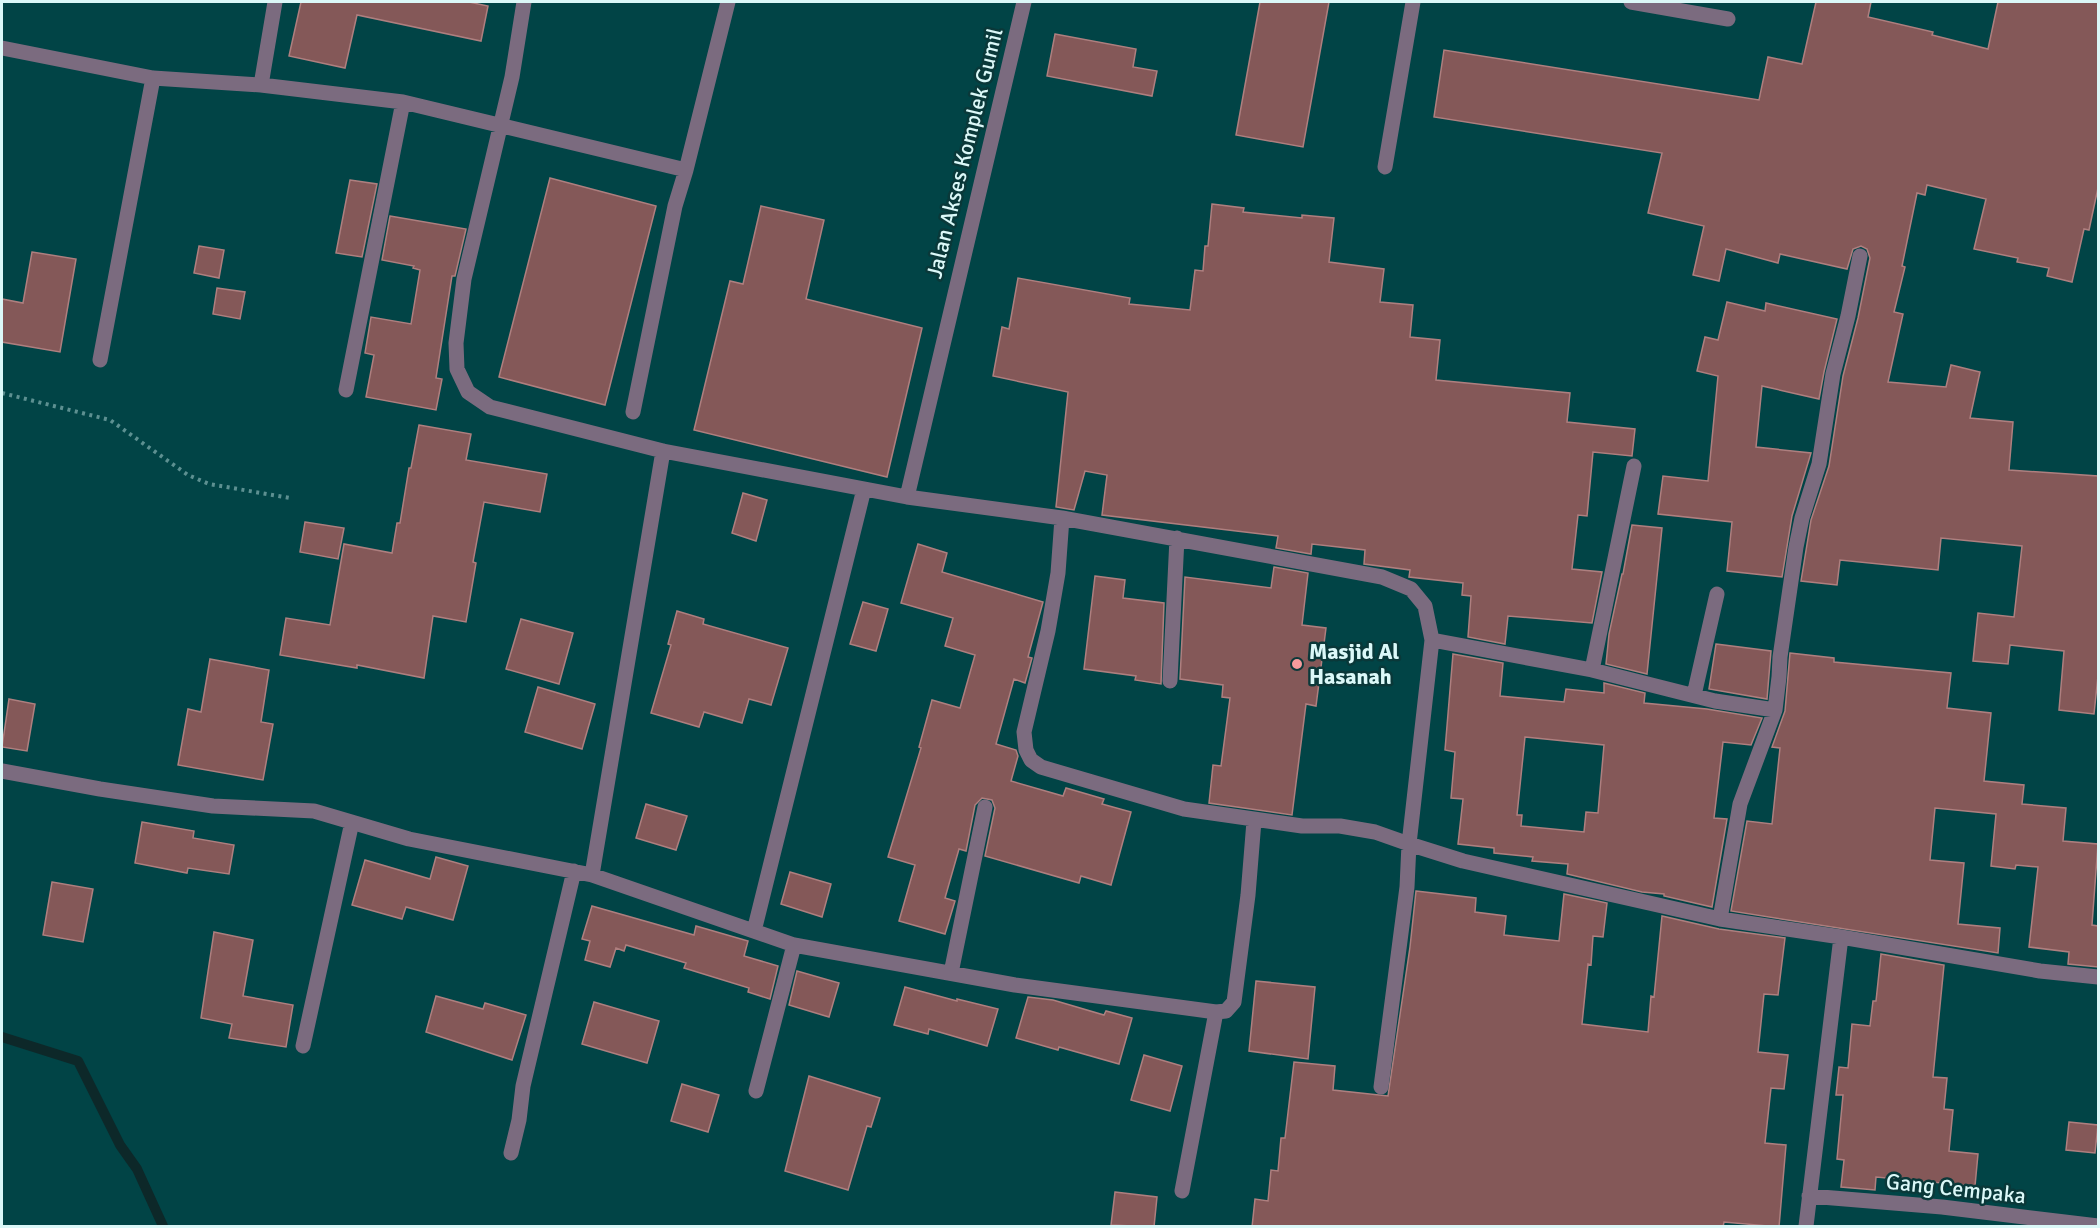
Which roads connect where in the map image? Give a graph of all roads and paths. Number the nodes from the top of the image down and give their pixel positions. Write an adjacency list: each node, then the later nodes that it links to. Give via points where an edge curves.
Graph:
1 (275, 2): 10 (street)
2 (524, 2): 19 (street, via 512,77 464,279 456,369 468,392 490,407)
3 (728, 2): 13 (street)
4 (1024, 2): 22 (street, Jalan Akses Komplek Gumil)
5 (1413, 2): 12 (street)
6 (1631, 2): 7 (street)
7 (1728, 19)
8 (2, 48): 9 (street)
9 (153, 78): 10 (street); 15 (street)
10 (261, 85): 11 (street)
11 (402, 102): 13 (street); 16 (street)
12 (1385, 167)
13 (687, 170): 18 (street, via 675,206)
14 (1860, 256): 31 (street, via 1833,374 1818,464 1796,548)
15 (100, 360)
16 (346, 390)
17 (2, 393): 23 (path, via 110,420 188,475 209,484)
18 (633, 412)
19 (663, 451): 21 (street); 38 (street)
20 (1634, 466): 28 (street)
21 (864, 489): 22 (street); 40 (street)
22 (907, 497): 24 (street)
23 (290, 498)
24 (1062, 518): 25 (street); 34 (street, via 1048,630 1024,732 1031,760 1041,767 1184,809)
25 (1177, 538): 27 (street, via 1382,577 1411,589 1425,606); 29 (street)
26 (1718, 594): 30 (street)
27 (1432, 640): 28 (street); 36 (street)
28 (1592, 670): 30 (street)
29 (1170, 681)
30 (1694, 695): 31 (street)
31 (1774, 710): 39 (street, via 1740,804)
32 (2, 771): 35 (street, via 213,806 314,811)
33 (985, 807): 43 (street)
34 (1254, 821): 36 (street, via 1340,826 1375,832); 45 (street, via 1234,1002 1226,1011)
35 (352, 822): 37 (street, via 409,839); 46 (street)
36 (1409, 844): 39 (street, via 1463,861); 47 (street)
37 (574, 872): 38 (street); 49 (street, via 523,1086)
38 (592, 875): 40 (street)
39 (1720, 919): 41 (street)
40 (754, 931): 42 (street)
41 (1841, 937): 44 (street); 51 (street)
42 (794, 945): 43 (street); 48 (street)
43 (951, 973): 45 (street)
44 (2098, 977)
45 (1216, 1012): 50 (street)
46 (303, 1046)
47 (1381, 1086)
48 (756, 1091)
49 (511, 1154)
50 (1182, 1191)
51 (1809, 1196): 52 (street, Gang Cempaka); 53 (street)
52 (2098, 1226)
53 (1806, 1227)

